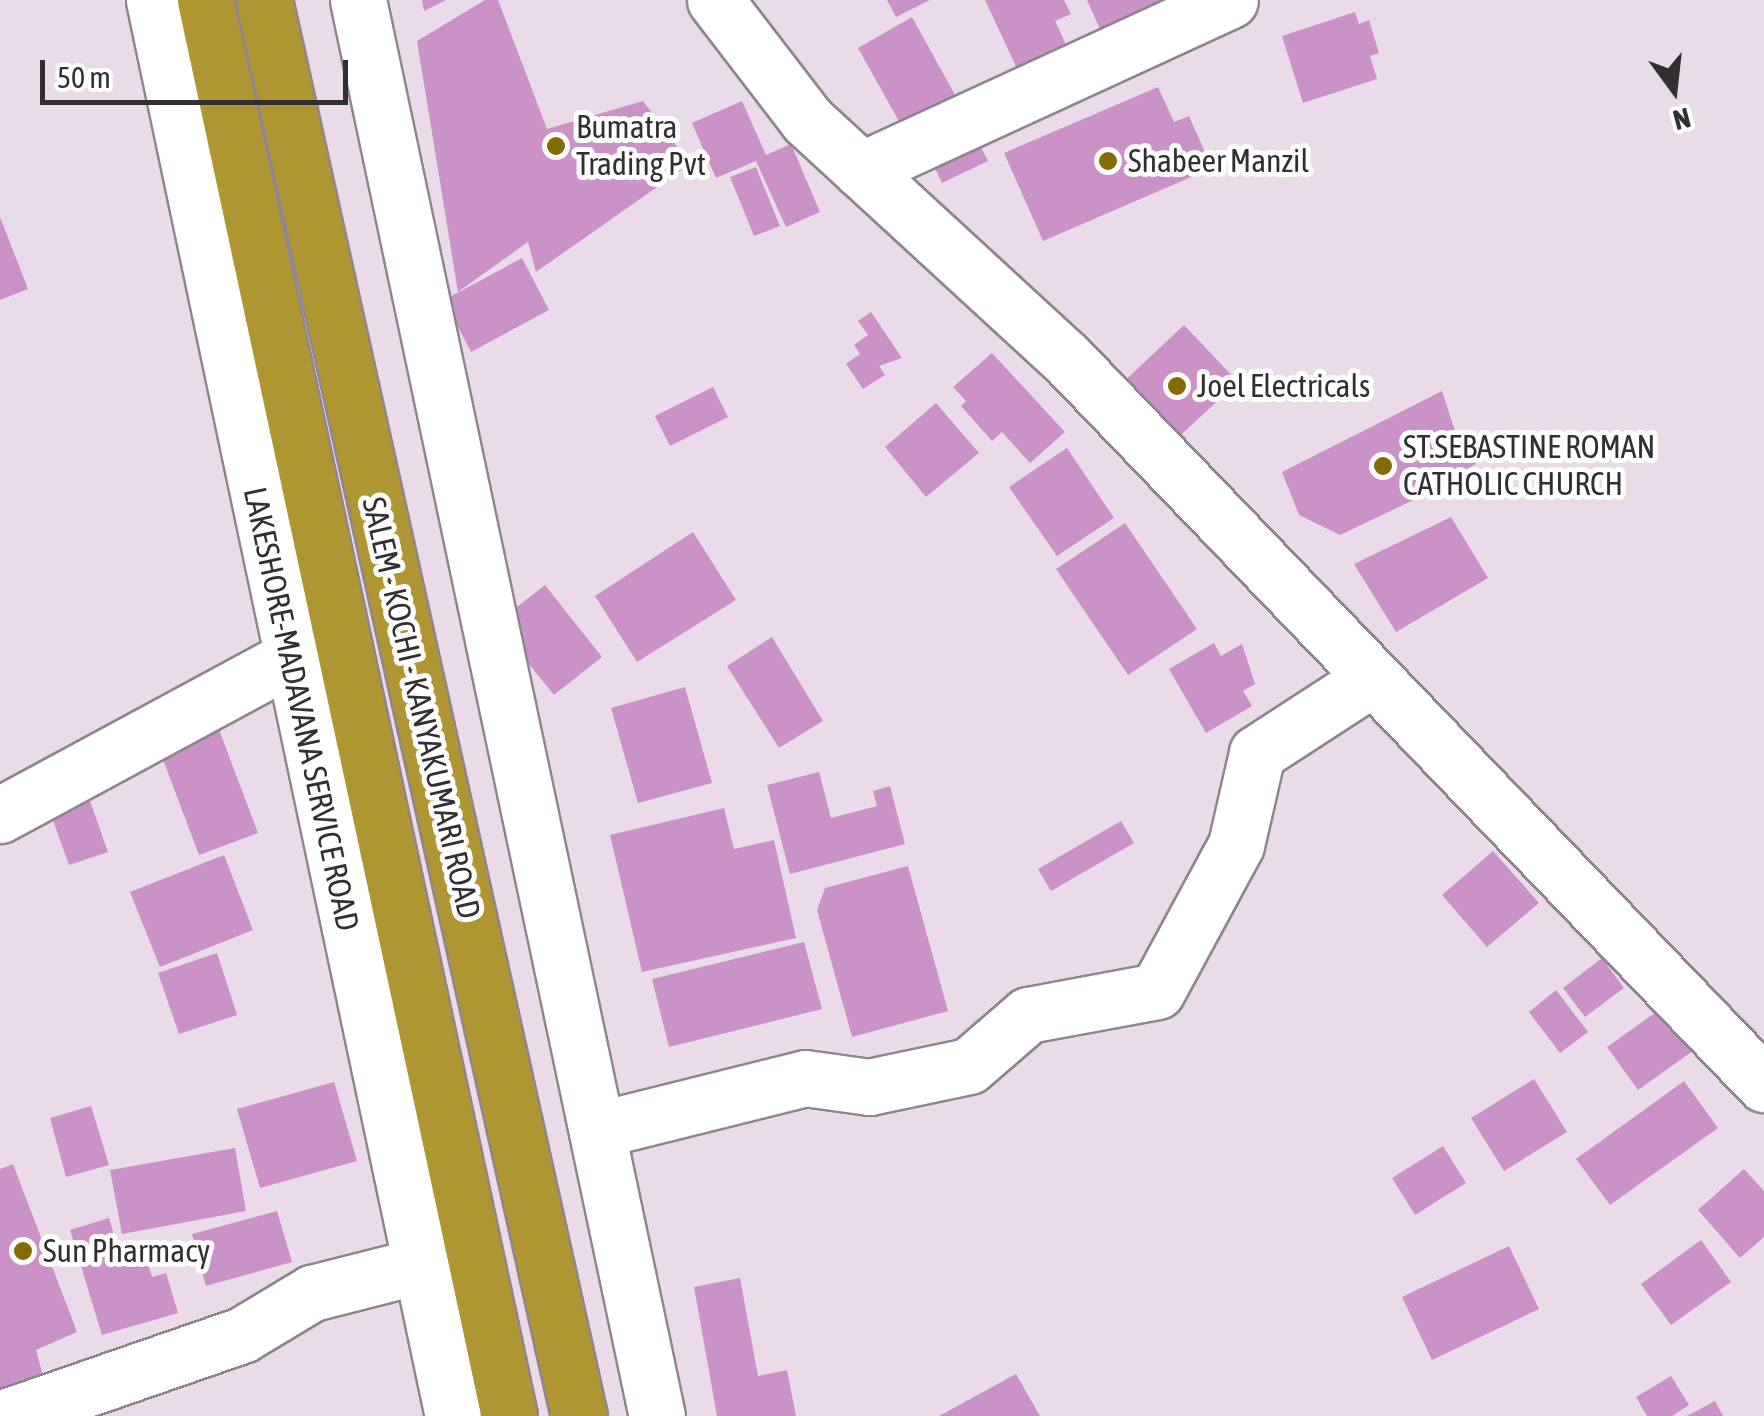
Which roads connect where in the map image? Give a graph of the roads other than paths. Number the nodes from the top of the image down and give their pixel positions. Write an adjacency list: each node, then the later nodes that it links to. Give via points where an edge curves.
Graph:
1 (154, 0): 8 (street, LAKESHORE-MADAVANA SERVICE ROAD)
2 (205, 0): 16 (highway, SALEM - KOCHI - KANYAKUMARI ROAD)
3 (264, 0): 17 (highway, SALEM - KOCHI - KANYAKUMARI ROAD)
4 (358, 0): 12 (street)
5 (715, 0): 7 (street, via 806,120)
6 (1230, 0): 7 (street)
7 (861, 170): 9 (street, via 1067,358)
8 (288, 659): 10 (street); 13 (street, LAKESHORE-MADAVANA SERVICE ROAD)
9 (1371, 680): 11 (street); 12 (street, via 1257,753 1236,845 1157,991 1028,1015 969,1066 869,1086 805,1078)
10 (0, 815)
11 (1764, 1084)
12 (597, 1130): 18 (street)
13 (422, 1266): 14 (street, via 312,1293 242,1335); 15 (street, LAKESHORE-MADAVANA SERVICE ROAD)
14 (8, 1416)
15 (453, 1416)
16 (509, 1416)
17 (579, 1416)
18 (658, 1416)

